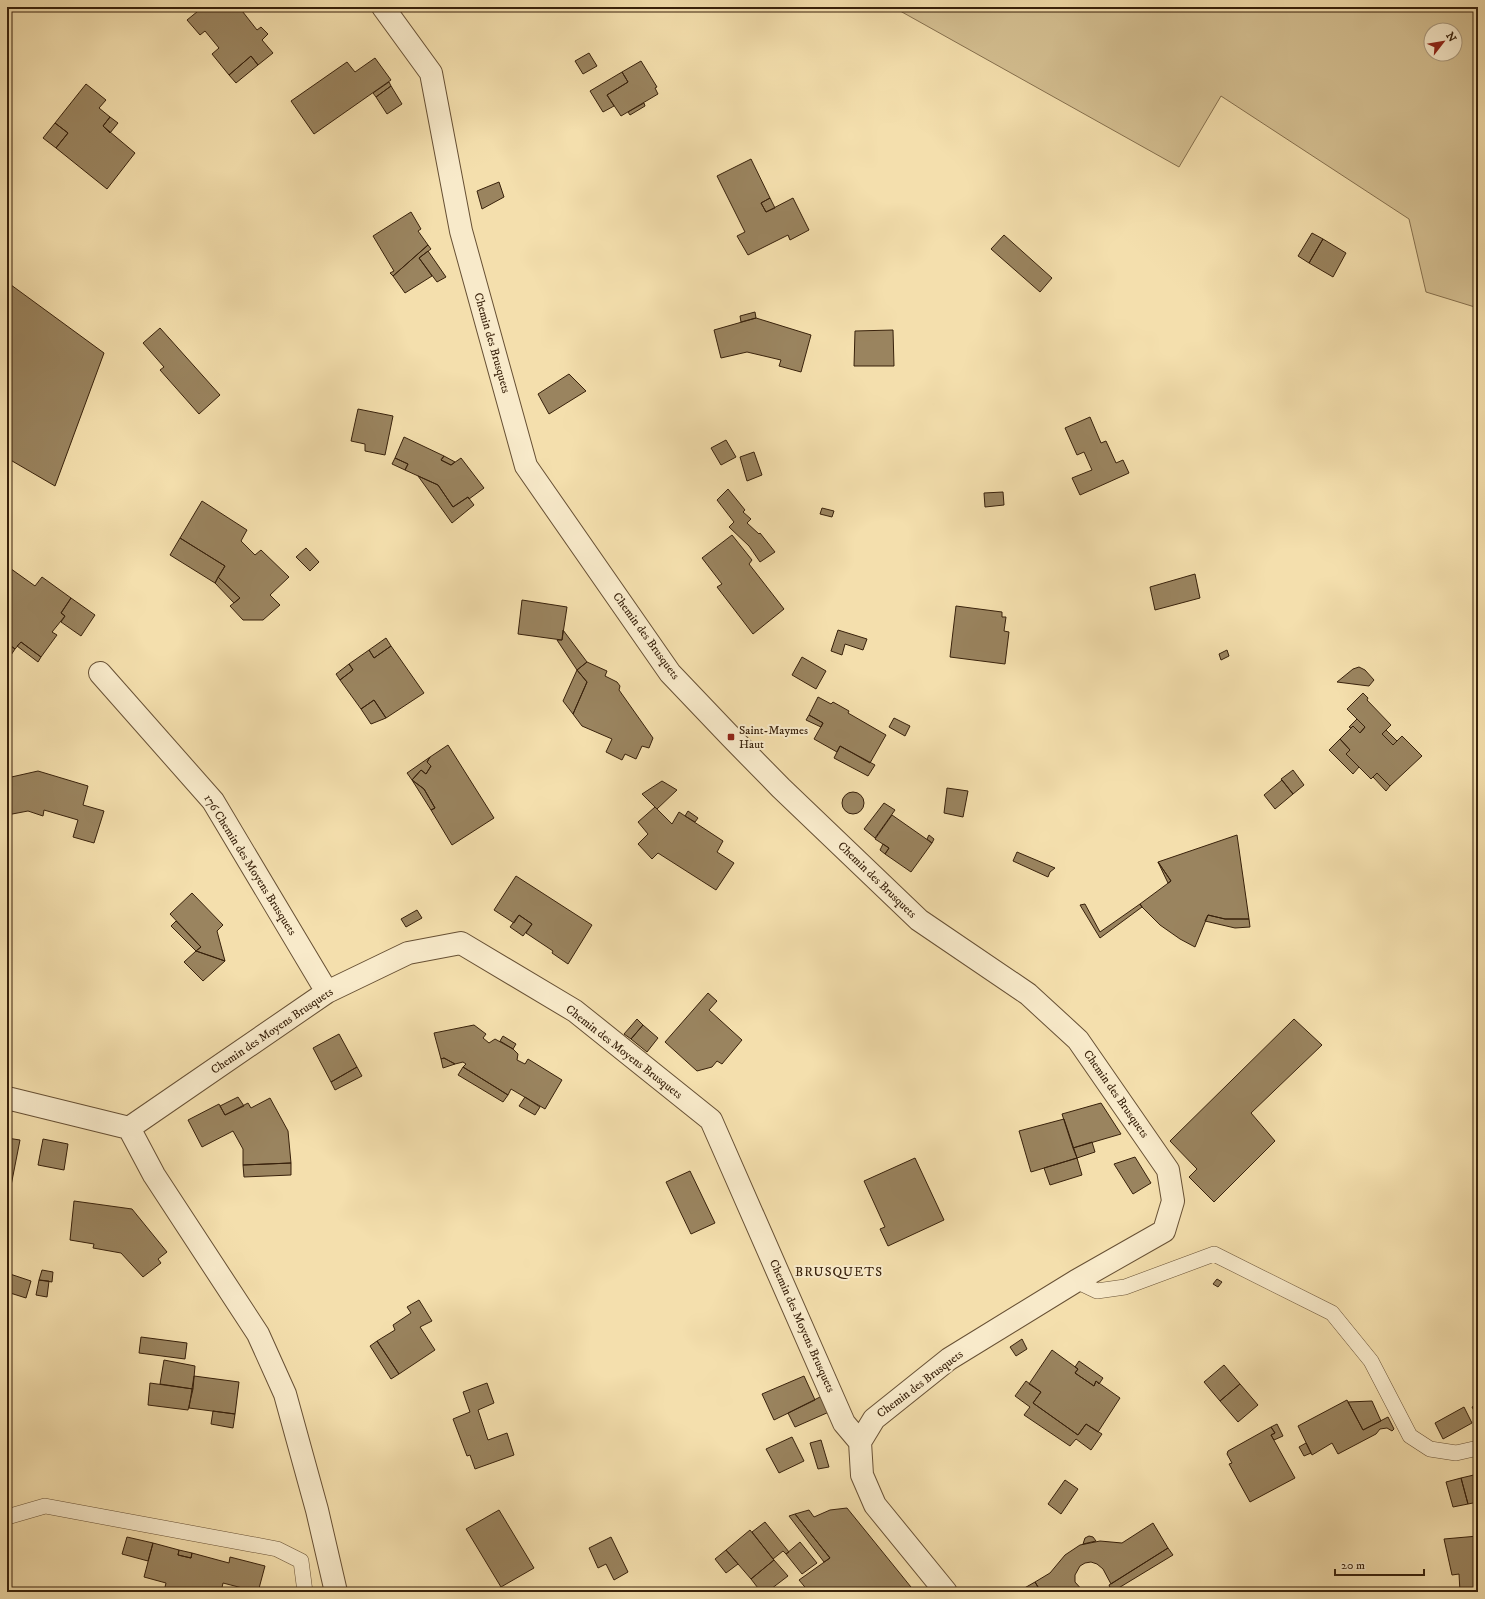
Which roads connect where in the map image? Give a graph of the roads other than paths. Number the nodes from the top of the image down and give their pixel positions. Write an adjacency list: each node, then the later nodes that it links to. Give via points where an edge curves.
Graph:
1 (384, 7): 6 (street, Chemin des Brusquets, via 431,73 461,232 526,466 670,673 781,788 919,920 1028,994 1078,1040 1168,1170 1173,1201 1164,1231)
2 (100, 673): 3 (street, 176 Chemin des Moyens Brusquets, via 213,801)
3 (327, 992): 5 (street, Chemin des Moyens Brusquets); 7 (street, Chemin des Moyens Brusquets, via 408,952 461,943 575,1011 711,1120 844,1423)
4 (7, 1098): 5 (street)
5 (129, 1128): 11 (street, via 154,1175 258,1334 285,1394 317,1510)
6 (1076, 1281): 7 (street, Chemin des Brusquets, via 949,1360 874,1419); 8 (lane, via 1097,1291 1125,1287 1214,1254 1332,1313 1371,1361 1410,1436 1430,1449 1456,1453)
7 (860, 1442): 12 (street, via 862,1474 875,1505)
8 (1478, 1448)
9 (7, 1517): 10 (lane, via 45,1506 277,1549 301,1561)
10 (305, 1592)
11 (336, 1592)
12 (946, 1592)

